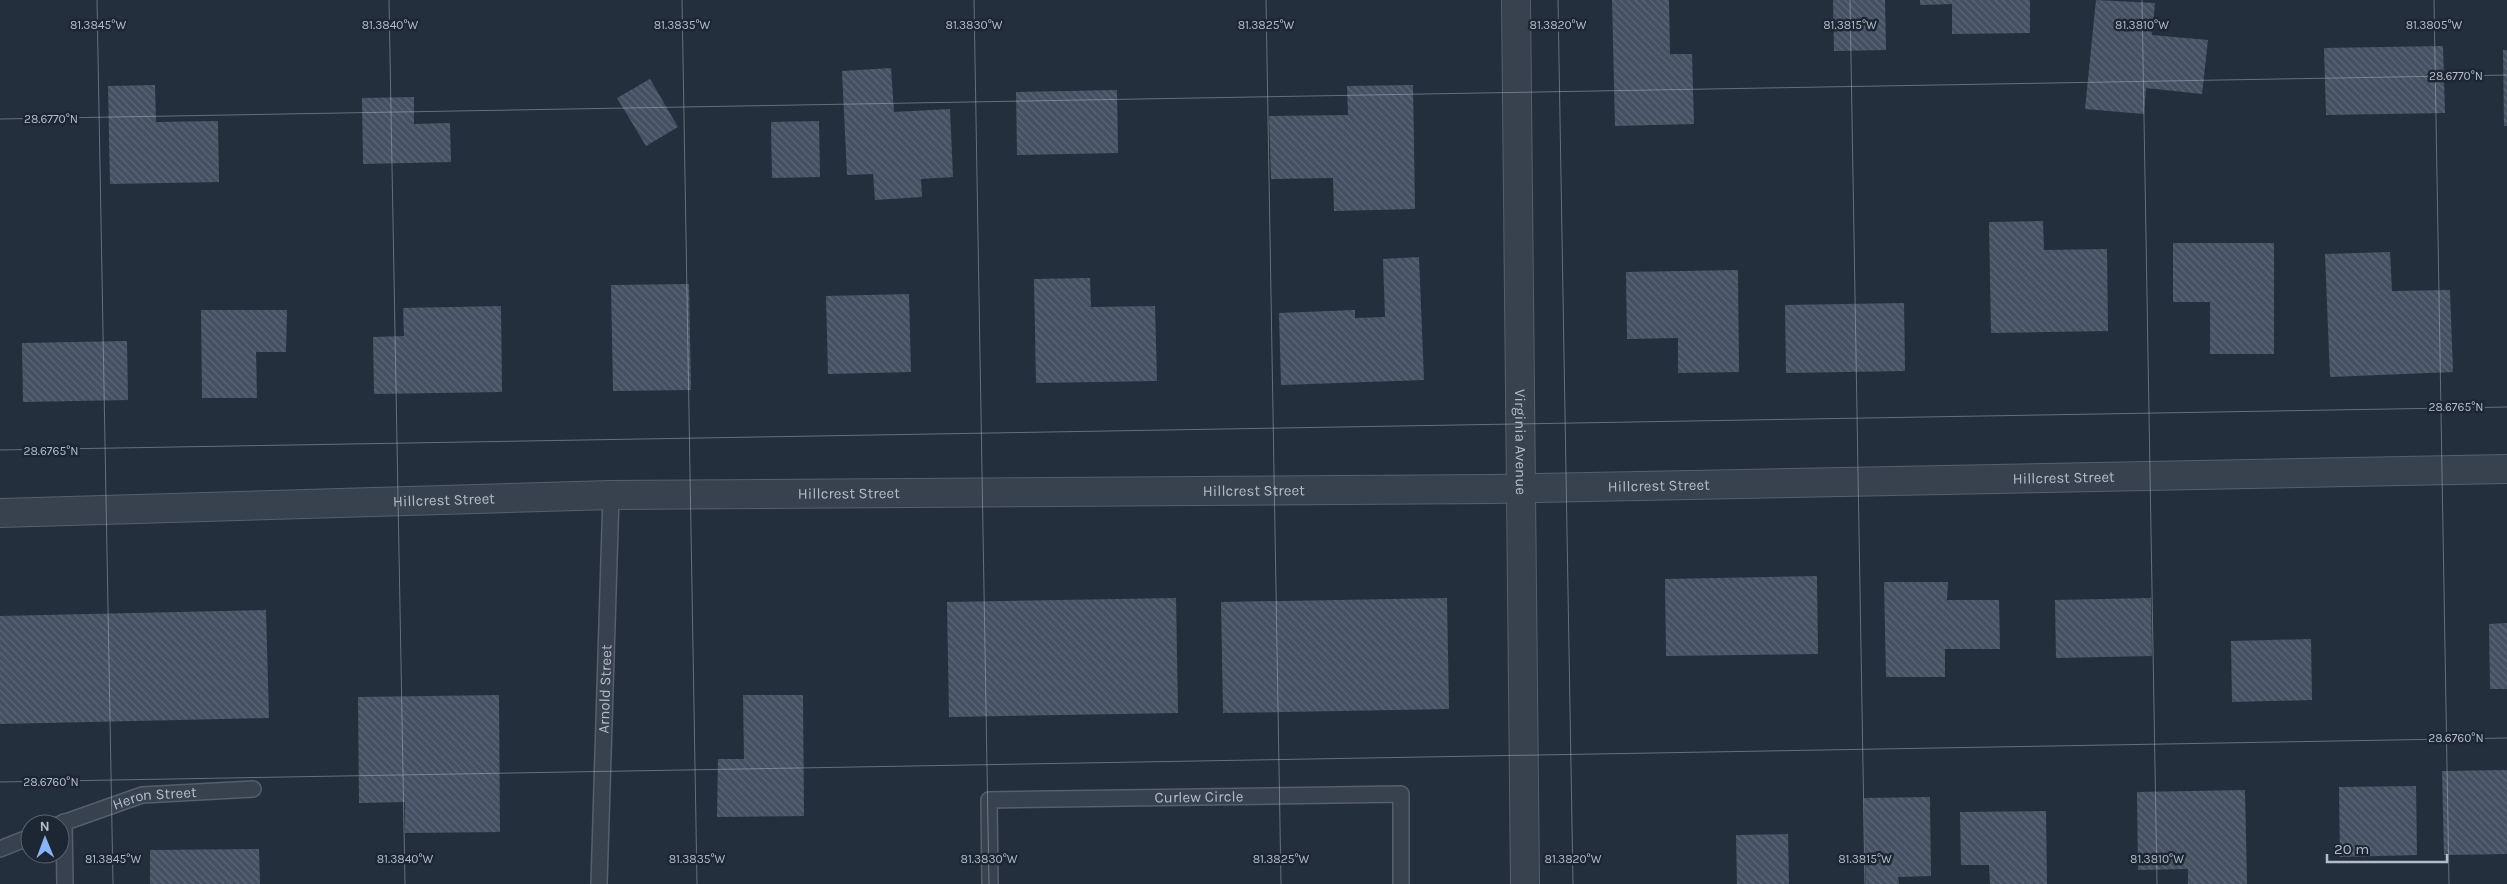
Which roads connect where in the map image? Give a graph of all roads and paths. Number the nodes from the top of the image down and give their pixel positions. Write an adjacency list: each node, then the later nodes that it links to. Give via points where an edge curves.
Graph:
1 (1516, 0): 3 (street, Virginia Avenue)
2 (2507, 469): 3 (street, Hillcrest Street)
3 (1521, 488): 4 (street, Hillcrest Street); 15 (street, Virginia Avenue)
4 (611, 495): 5 (street, Hillcrest Street); 12 (lane, Arnold Street)
5 (0, 512)
6 (253, 789): 7 (lane, Heron Street, via 142,795)
7 (70, 820)
8 (20, 841): 9 (lane)
9 (0, 849)
10 (64, 864): 11 (lane)
11 (65, 884)
12 (599, 884)
13 (990, 884): 14 (lane, Curlew Circle, via 989,800 1401,794)
14 (1401, 884)
15 (1525, 884)

